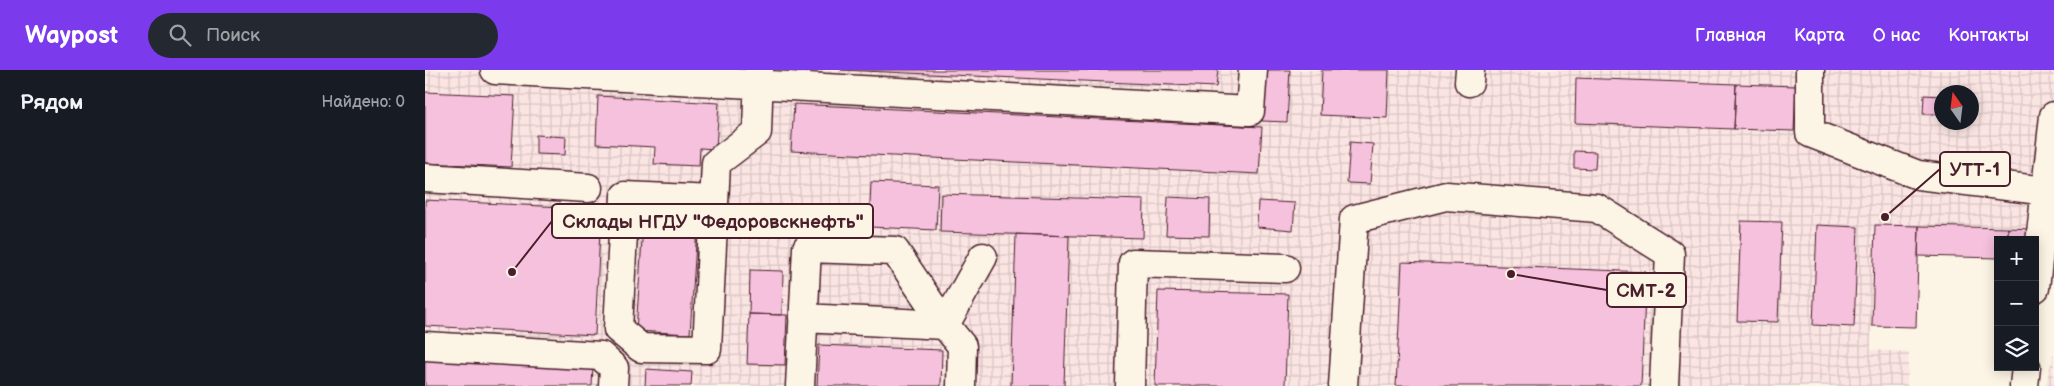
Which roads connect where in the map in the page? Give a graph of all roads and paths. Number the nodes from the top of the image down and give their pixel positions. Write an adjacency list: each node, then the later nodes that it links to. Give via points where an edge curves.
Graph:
1 (495, 70): 4 (lane)
2 (1253, 70): 4 (lane, via 1251,110)
3 (1810, 70): 8 (lane, via 1811,133 1919,175)
4 (759, 77): 9 (lane, via 757,132 715,163)
5 (2054, 116): 8 (lane)
6 (425, 178): 7 (lane)
7 (588, 188)
8 (2050, 192): 12 (lane)
9 (714, 200): 9 (lane, via 707,349 641,348 618,329 625,196)
10 (983, 257): 14 (lane)
11 (1285, 268): 20 (lane, via 1133,263)
12 (2036, 281)
13 (803, 318): 14 (lane); 14 (lane, via 807,248 895,251); 18 (lane)
14 (945, 325): 19 (lane, via 962,346)
15 (425, 346): 17 (lane, via 601,356 614,368)
16 (2026, 371): 23 (lane)
17 (613, 386)
18 (800, 386)
19 (961, 386)
20 (1130, 386)
21 (1343, 386): 22 (lane, via 1354,219 1446,196 1597,208 1670,254)
22 (1664, 386)
23 (2024, 386)

